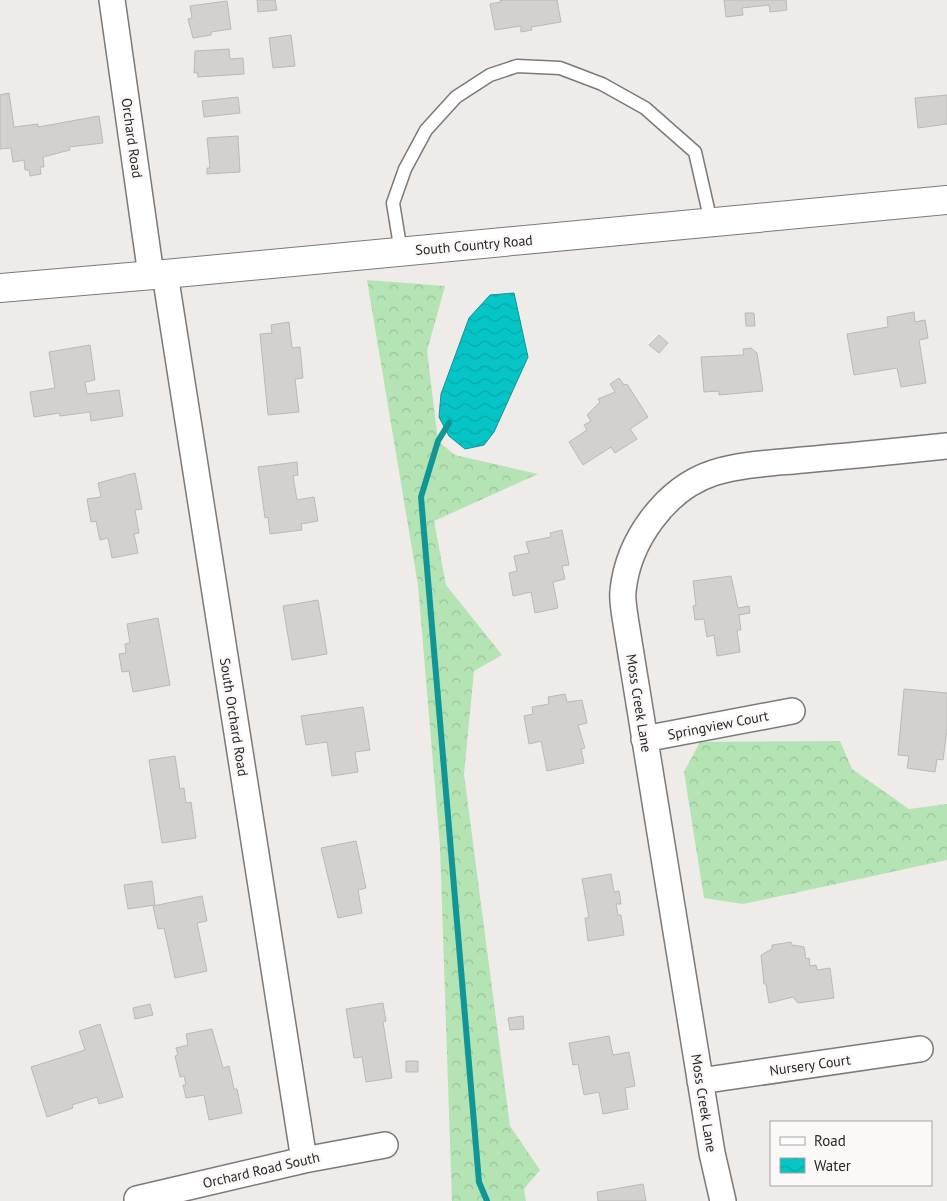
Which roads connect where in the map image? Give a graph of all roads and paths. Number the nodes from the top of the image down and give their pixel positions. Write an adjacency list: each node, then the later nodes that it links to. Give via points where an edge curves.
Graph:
1 (112, 0): 5 (street, Orchard Road)
2 (947, 200): 3 (main road, South Country Road)
3 (710, 222): 4 (main road, South Country Road); 4 (lane, via 695,152 652,113 602,84 560,68 518,66 490,75 456,97 426,130 405,169 393,203)
4 (401, 252): 5 (main road, South Country Road)
5 (158, 275): 6 (main road, South Country Road); 13 (street, South Orchard Road)
6 (0, 288)
7 (947, 446): 9 (street, Moss Creek Lane, via 747,466 713,473 685,486 666,504 643,531 629,561 622,592)
8 (792, 710): 9 (street, Springview Court)
9 (644, 739): 11 (street, Moss Creek Lane)
10 (920, 1049): 11 (street, Nursery Court)
11 (700, 1082): 15 (street, Moss Creek Lane)
12 (385, 1145): 13 (street, Orchard Road South)
13 (304, 1160): 14 (street, Orchard Road South)
14 (138, 1199)
15 (723, 1201)

